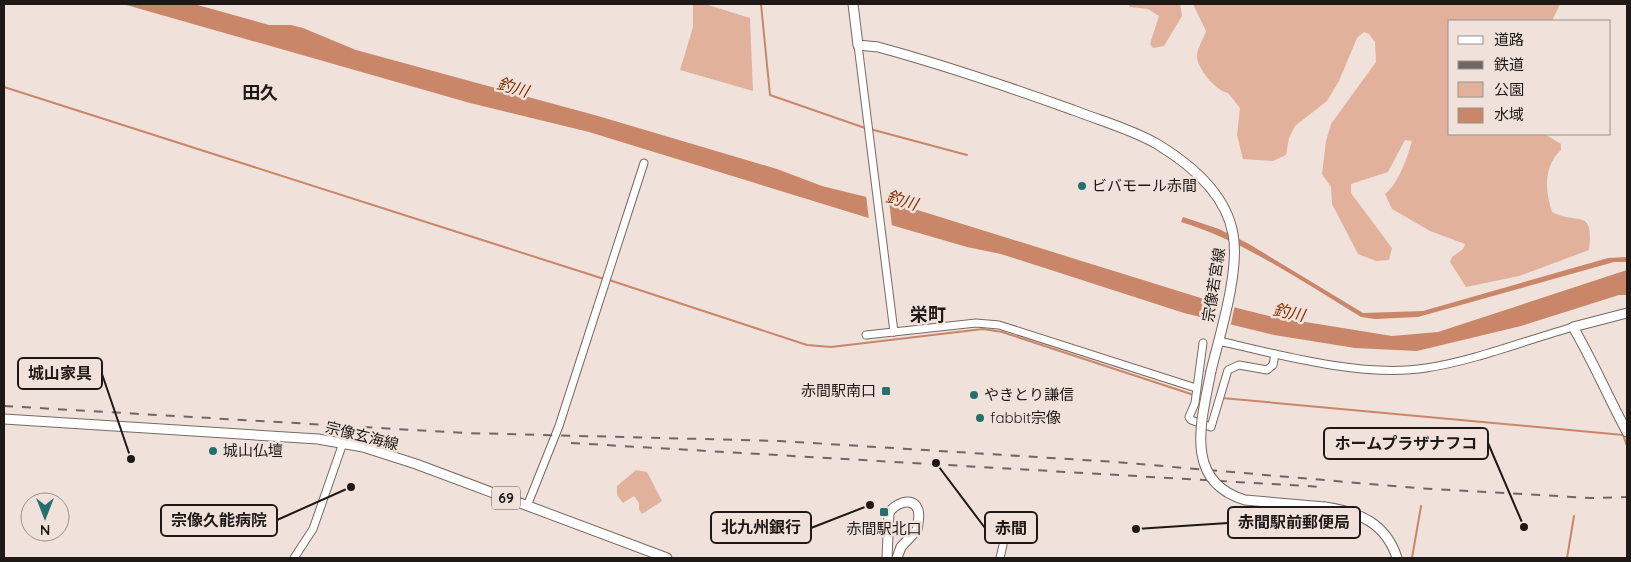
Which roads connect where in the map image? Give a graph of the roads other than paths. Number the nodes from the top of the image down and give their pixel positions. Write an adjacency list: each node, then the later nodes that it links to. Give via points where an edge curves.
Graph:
1 (853, 4): 2 (main road)
2 (858, 45): 6 (street); 8 (main road, 宗像若宮線, via 878,47 998,83 1142,137 1173,155 1208,185 1228,215 1234,238 1228,295)
3 (644, 164): 15 (street, via 559,426)
4 (1627, 313): 5 (main road)
5 (1573, 327): 10 (street, via 1447,364 1407,370 1376,370); 13 (main road)
6 (894, 332): 7 (street); 11 (street, via 976,323 999,326)
7 (866, 336)
8 (1219, 337): 10 (street); 22 (main road, 宗像若宮線, bridge, via 1200,435 1200,450 1206,470 1218,485 1233,497 1245,500 1348,511 1371,521 1386,535)
9 (1203, 343): 11 (street)
10 (1275, 354): 11 (street, via 1273,365 1267,370 1239,365 1228,370 1211,427 1189,417 1195,403)
11 (1196, 388)
12 (4, 419): 14 (main road, 宗像玄海線 / 69)
13 (1627, 432)
14 (343, 443): 15 (main road, 宗像玄海線 / 69, via 416,464); 17 (street, via 313,529)
15 (527, 506): 18 (main road, 宗像玄海線 / 69)
16 (1003, 545): 21 (street)
17 (294, 558)
18 (667, 558)
19 (888, 558): 20 (main road, via 889,513 897,504 908,502 918,509 917,530 901,547)
20 (897, 558)
21 (1000, 558)
22 (1396, 558)

